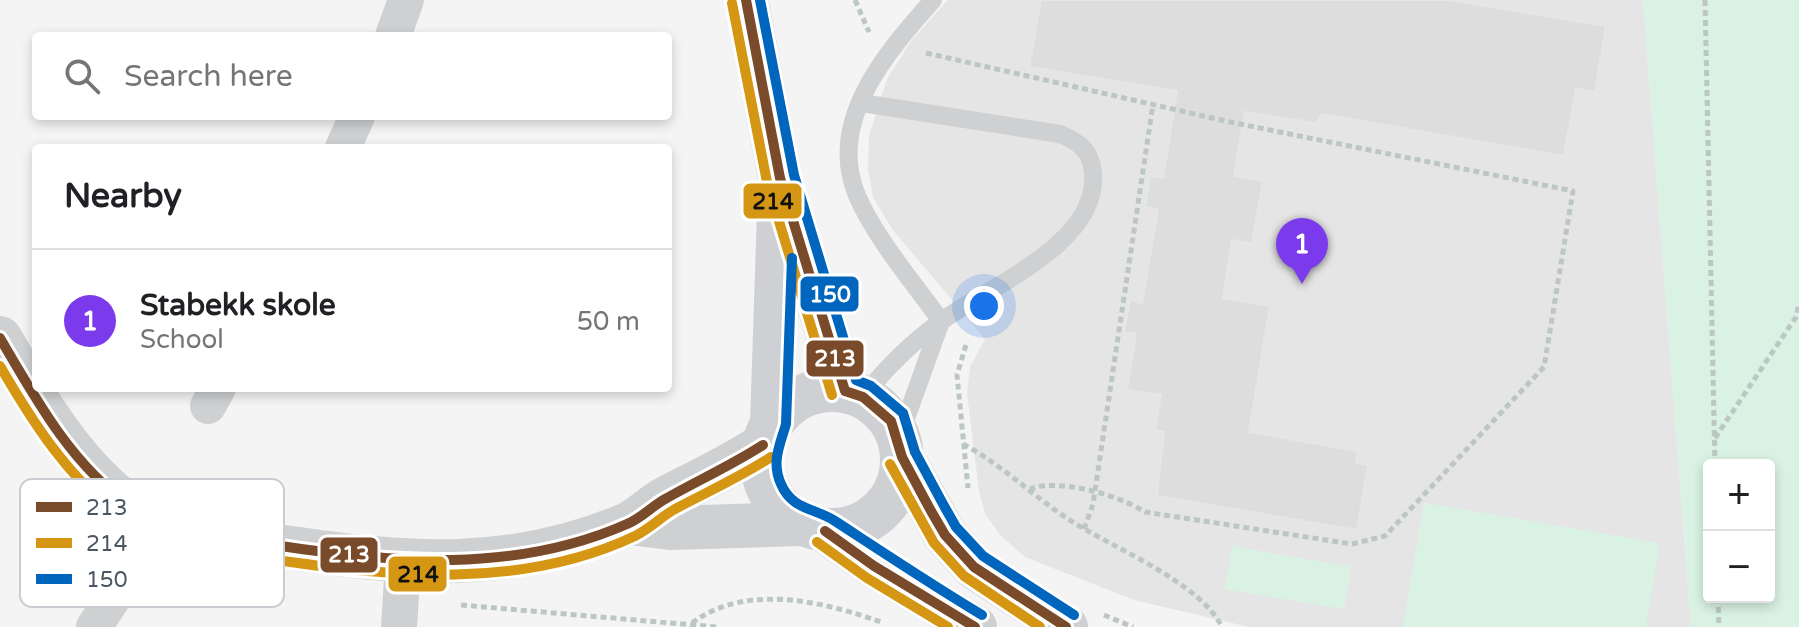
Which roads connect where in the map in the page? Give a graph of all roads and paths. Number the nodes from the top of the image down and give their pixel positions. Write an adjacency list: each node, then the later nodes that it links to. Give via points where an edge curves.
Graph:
1 (406, 0): 5 (street)
2 (933, 0): 6 (lane)
3 (1705, 0): 17 (path)
4 (748, 9): 11 (main road)
5 (394, 32)
6 (892, 47): 7 (lane); 8 (path)
7 (862, 103): 13 (lane, via 848,136 856,192); 13 (lane, via 1046,131 1088,151 1094,185 1078,227)
8 (1153, 104): 23 (path); 23 (path, via 1573,191 1549,356 1395,528 1369,542 1352,544 1145,512 1120,496)
9 (355, 120): 10 (street)
10 (345, 144)
11 (780, 178): 15 (main road); 16 (main road)
12 (1799, 304): 17 (path, via 1796,317)
13 (941, 321): 15 (lane); 18 (path, via 966,345 957,375); 19 (lane)
14 (0, 338): 21 (street, via 34,397)
15 (854, 394): 16 (main road, via 822,390 802,396); 19 (main road, via 878,407)
16 (767, 434): 25 (street, via 724,471 665,498); 26 (main road, via 762,468 768,491 782,510)
17 (1715, 439): 20 (path)
18 (963, 444): 22 (path); 24 (path)
19 (901, 448): 26 (main road, via 900,481 871,519 849,529); 33 (main road, via 945,535 974,567)
20 (1715, 459)
21 (101, 479)
22 (1030, 489): 23 (path, via 1042,485); 27 (path)
23 (1095, 492): 27 (path)
24 (970, 497)
25 (630, 523): 26 (street, via 670,528); 29 (street, via 507,559)
26 (813, 527): 39 (main road)
27 (1084, 529): 41 (path, via 1201,598)
28 (284, 546): 29 (street)
29 (403, 562): 37 (street)
30 (1718, 603): 42 (path)
31 (456, 605): 35 (path)
32 (107, 607): 36 (street)
33 (1082, 619): 40 (path)
34 (877, 621): 35 (path, via 750,599 719,606)
35 (691, 624): 38 (path)
36 (94, 627)
37 (399, 627)
38 (717, 627)
39 (975, 627)
40 (1133, 627)
41 (1222, 627)
42 (1719, 627)

